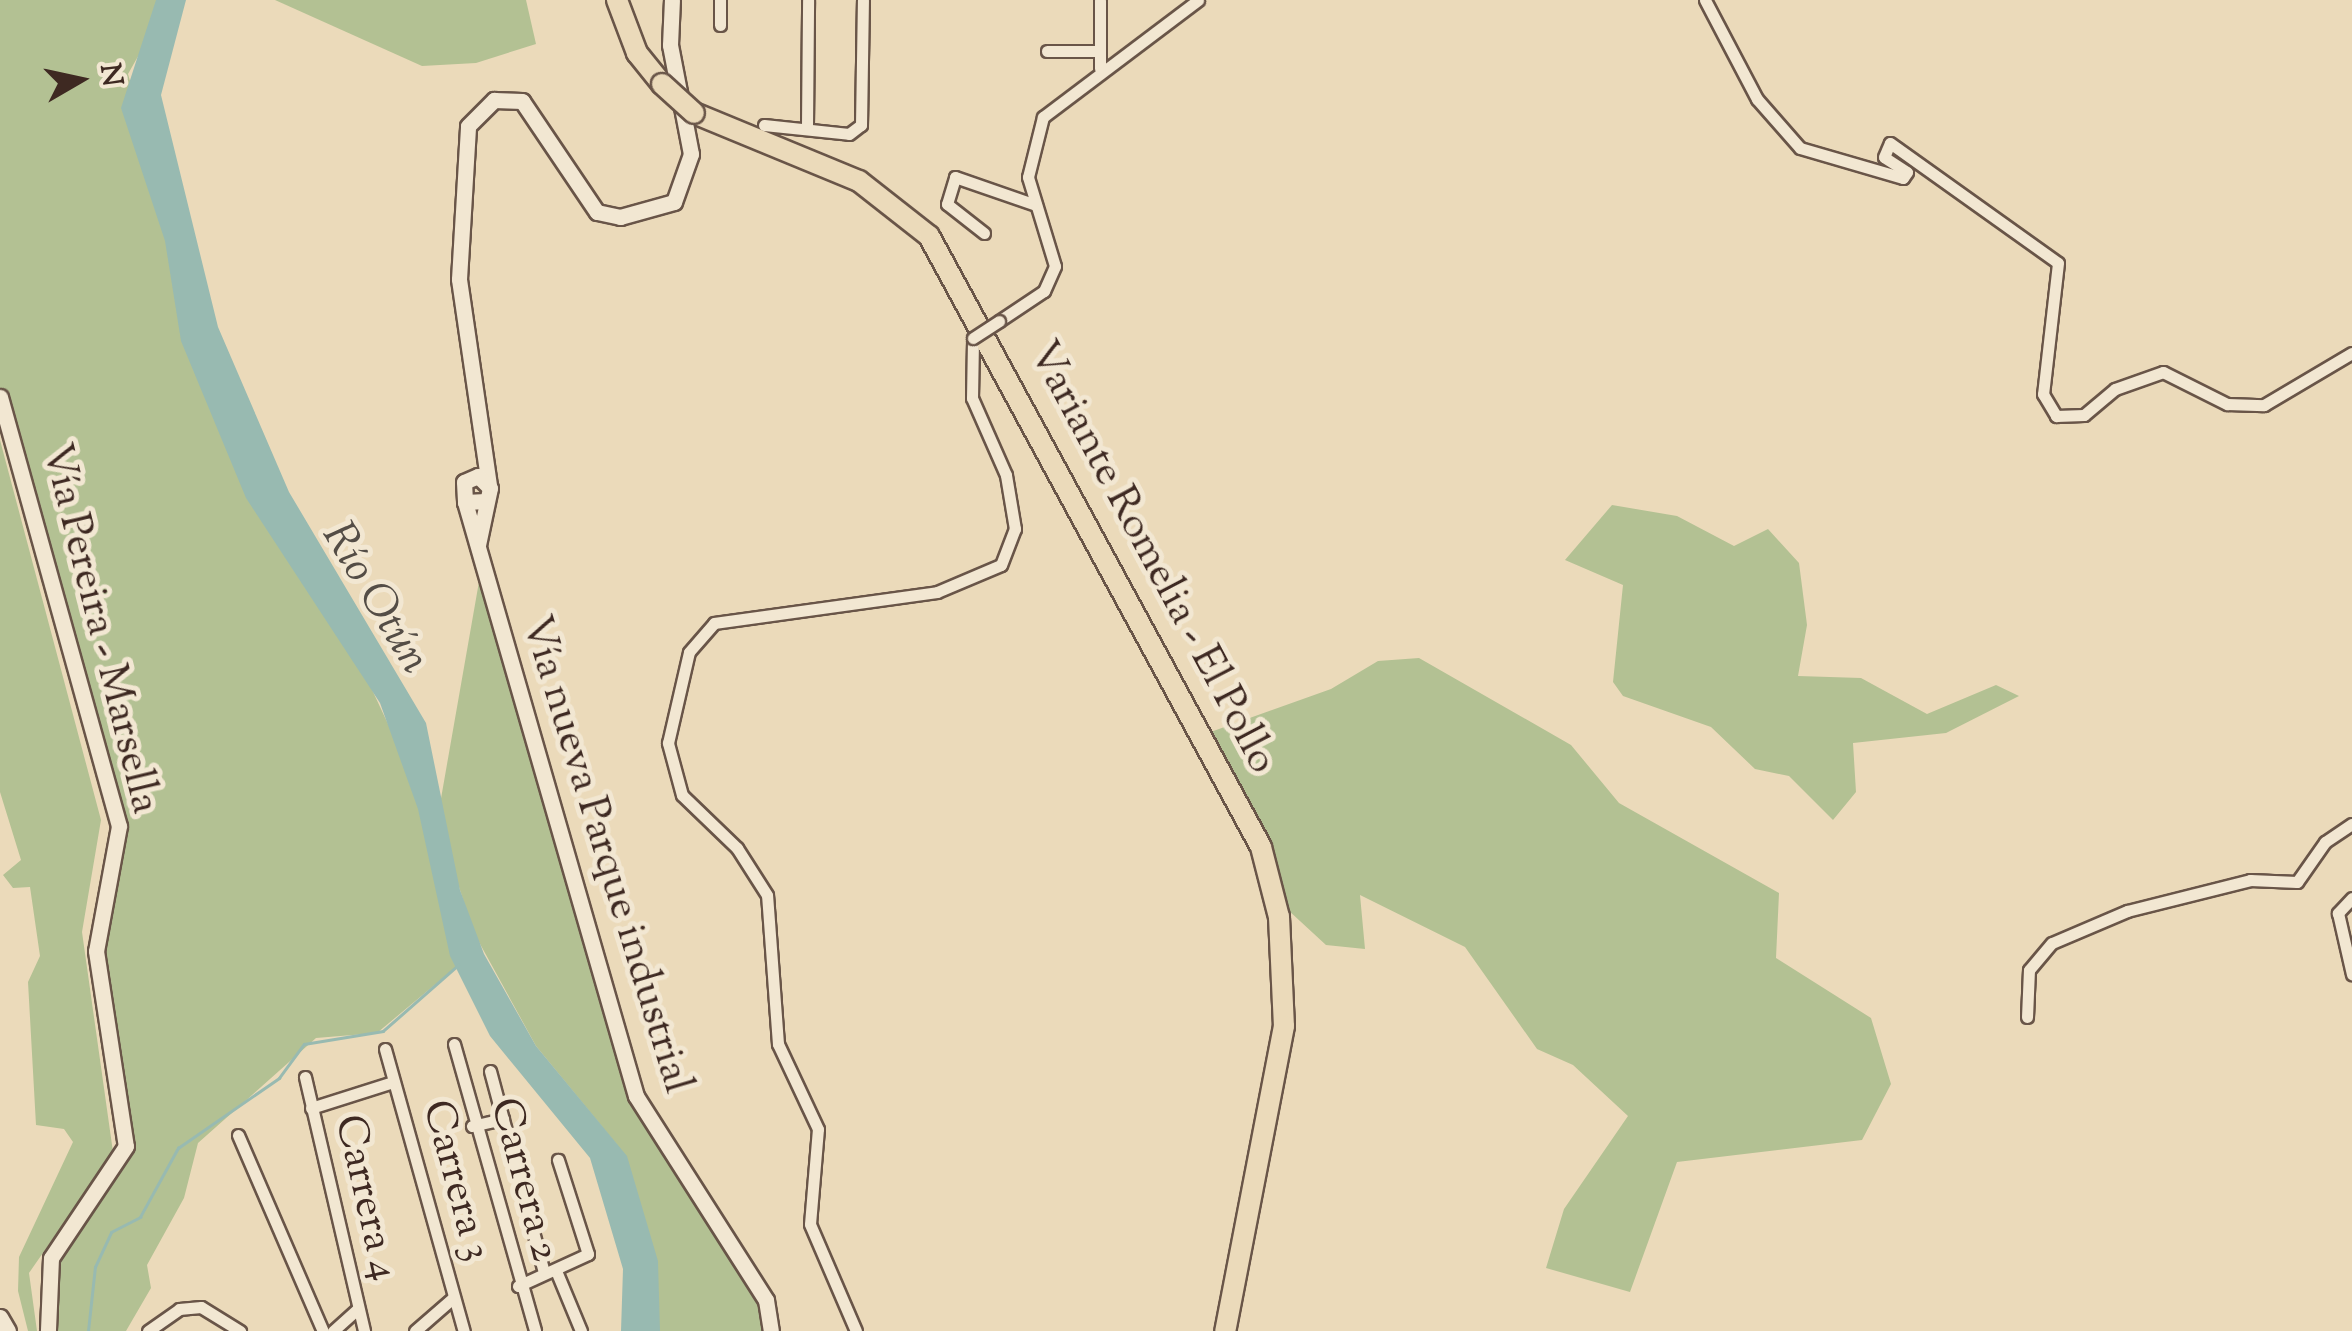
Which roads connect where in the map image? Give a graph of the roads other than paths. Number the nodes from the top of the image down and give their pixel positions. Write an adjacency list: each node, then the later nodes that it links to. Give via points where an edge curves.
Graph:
1 (617, 0): 56 (highway, Variante Romelia - El Pollo, bridge, via 662,84 694,112 725,133 859,180 929,236 1261,847 1284,952 1284,1026)
2 (672, 0): 19 (main road, Vía nueva Parque industrial, via 670,46 691,154 674,202 620,217 597,212 522,101 494,100 468,126 459,279)
3 (720, 0): 9 (street)
4 (808, 0): 14 (street)
5 (862, 0): 14 (street, via 860,125 849,134)
6 (1100, 0): 11 (street)
7 (1198, 0): 12 (street)
8 (1705, 0): 17 (street, via 1757,100 1800,148 1903,178 1884,156 1890,143 2058,263 2043,394 2056,416 2084,415 2115,389 2163,372 2227,404 2264,405)
9 (720, 25)
10 (1047, 50): 11 (street)
11 (1100, 51): 12 (street)
12 (1100, 68): 15 (street, via 1043,118 1028,177)
13 (764, 126): 14 (street)
14 (806, 126)
15 (1036, 204): 16 (street, via 955,177 947,204); 55 (street, bridge, via 1052,240 1051,278 973,338 972,398 1006,475 1014,528 1001,565 937,592 714,623 688,652 668,744 682,795 738,848 767,895 778,1044 818,1129 810,1224)
16 (984, 232)
17 (2352, 353)
18 (0, 397): 44 (main road, Vía Pereira - Marsella, via 119,826 96,951 126,1146 51,1258)
19 (481, 447): 20 (main road, Vía nueva Parque industrial); 21 (main road, Vía nueva Parque industrial)
20 (466, 480): 21 (main road); 22 (main road, Vía nueva Parque industrial)
21 (488, 493): 22 (main road); 23 (main road, Vía nueva Parque industrial)
22 (465, 502): 23 (main road, Vía nueva Parque industrial)
23 (478, 546): 54 (main road, Vía nueva Parque industrial, via 636,1096 766,1300)
24 (2352, 824): 27 (street, via 2325,842 2297,882 2250,880 2127,912 2052,942 2029,970)
25 (2352, 898): 26 (street, via 2338,913)
26 (2352, 974)
27 (2027, 1017)
28 (454, 1044): 35 (street, Carrera 2)
29 (385, 1048): 32 (street, Carrera 3)
30 (490, 1071): 34 (street)
31 (305, 1078): 33 (street, Carrera 4)
32 (393, 1082): 33 (street); 40 (street, Carrera 3)
33 (312, 1108): 41 (street, Carrera 4)
34 (503, 1119): 35 (street); 38 (street)
35 (472, 1126): 39 (street, Carrera 2)
36 (238, 1135): 47 (street)
37 (558, 1160): 38 (street, via 588,1254)
38 (550, 1273): 39 (street); 53 (street)
39 (518, 1286): 52 (street, Carrera 2)
40 (453, 1298): 50 (street); 51 (street, Carrera 3)
41 (356, 1310): 48 (street); 49 (street, Carrera 4)
42 (0, 1317): 43 (main road)
43 (8, 1331)
44 (48, 1331)
45 (148, 1331): 46 (street, via 179,1309 200,1307)
46 (240, 1331)
47 (324, 1331)
48 (332, 1331)
49 (364, 1331)
50 (415, 1331)
51 (464, 1331)
52 (534, 1331)
53 (581, 1331)
54 (772, 1331)
55 (856, 1331)
56 (1225, 1331)

